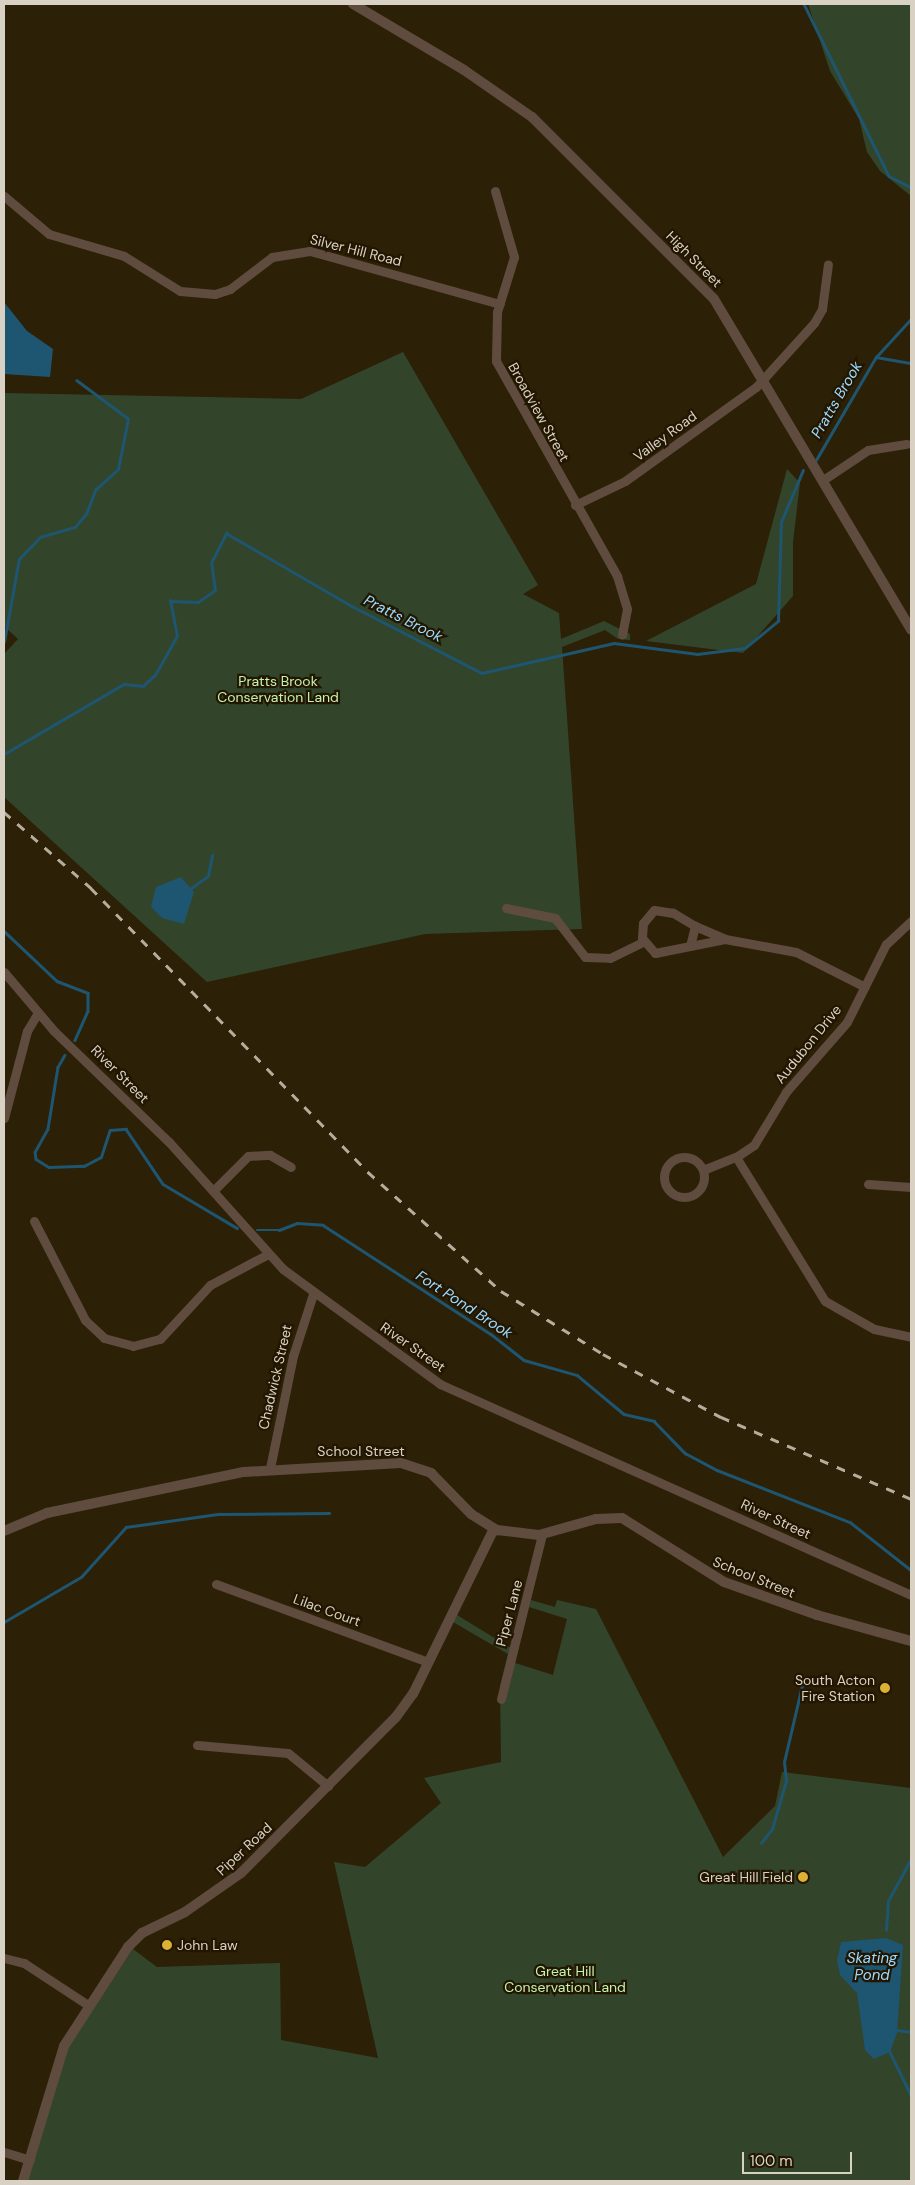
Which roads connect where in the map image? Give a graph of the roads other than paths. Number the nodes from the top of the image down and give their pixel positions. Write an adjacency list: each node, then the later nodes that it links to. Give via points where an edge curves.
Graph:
1 (353, 4): 6 (street, High Street, via 464,70 552,135 714,299)
2 (495, 191): 5 (street, Broadview Street, via 514,257)
3 (4, 196): 5 (street, Silver Hill Road, via 48,234 124,256 180,291 215,294 246,279 272,257 310,251)
4 (828, 264): 6 (street, Valley Road, via 822,309)
5 (500, 304): 9 (street, Broadview Street, via 493,341 496,361)
6 (764, 378): 8 (street, High Street); 9 (street, Valley Road, via 626,481)
7 (907, 444): 8 (street, via 868,450)
8 (823, 480): 10 (street, High Street)
9 (575, 505): 11 (street, Broadview Street, via 623,592 627,609)
10 (911, 630)
11 (622, 635)
12 (506, 908): 16 (street, via 555,918 585,957 610,958)
13 (911, 921): 19 (street, Audubon Drive, via 890,938)
14 (694, 926): 15 (street); 16 (street, via 665,909 654,910 643,923); 17 (street, via 696,935)
15 (725, 940): 17 (street); 19 (street, via 796,952)
16 (643, 942): 17 (street, via 662,954)
17 (690, 946)
18 (4, 972): 20 (street, River Street)
19 (865, 987): 22 (street, Audubon Drive, via 843,1028 786,1092 754,1145)
20 (38, 1013): 21 (street, via 27,1031); 27 (street, River Street, via 111,1081)
21 (4, 1118)
22 (736, 1157): 24 (street, Audubon Drive); 31 (street, via 825,1301 874,1329)
23 (291, 1167): 27 (street, via 270,1156 248,1156)
24 (703, 1170): 24 (street, via 694,1160 677,1158 665,1168 665,1184 676,1196 693,1195 703,1182)
25 (868, 1184): 26 (street)
26 (911, 1187)
27 (214, 1191): 29 (street, River Street)
28 (34, 1222): 29 (street, via 85,1320 104,1338 133,1346 160,1340 210,1285)
29 (268, 1254): 30 (street, River Street)
30 (314, 1294): 32 (street, Chadwick Street, via 293,1356); 37 (street, River Street, via 450,1390 659,1478)
31 (911, 1337)
32 (270, 1468): 33 (street, School Street, via 414,1465 433,1475 471,1514); 34 (street, School Street, via 56,1511)
33 (494, 1529): 35 (street, School Street); 39 (street, Piper Road)
34 (4, 1531)
35 (542, 1535): 38 (street, School Street, via 596,1518 624,1519 724,1582 817,1615); 40 (street, Piper Lane)
36 (216, 1584): 39 (street, Lilac Court)
37 (911, 1595)
38 (911, 1641)
39 (428, 1662): 42 (street, Piper Road, via 399,1714)
40 (501, 1699)
41 (197, 1745): 42 (street, via 288,1753)
42 (328, 1786): 44 (street, Piper Road, via 228,1884 136,1937)
43 (4, 1958): 44 (street, via 24,1964)
44 (88, 2005): 46 (street, Piper Road, via 62,2052)
45 (4, 2152): 46 (street)
46 (30, 2160): 47 (street, Piper Road)
47 (23, 2181)

